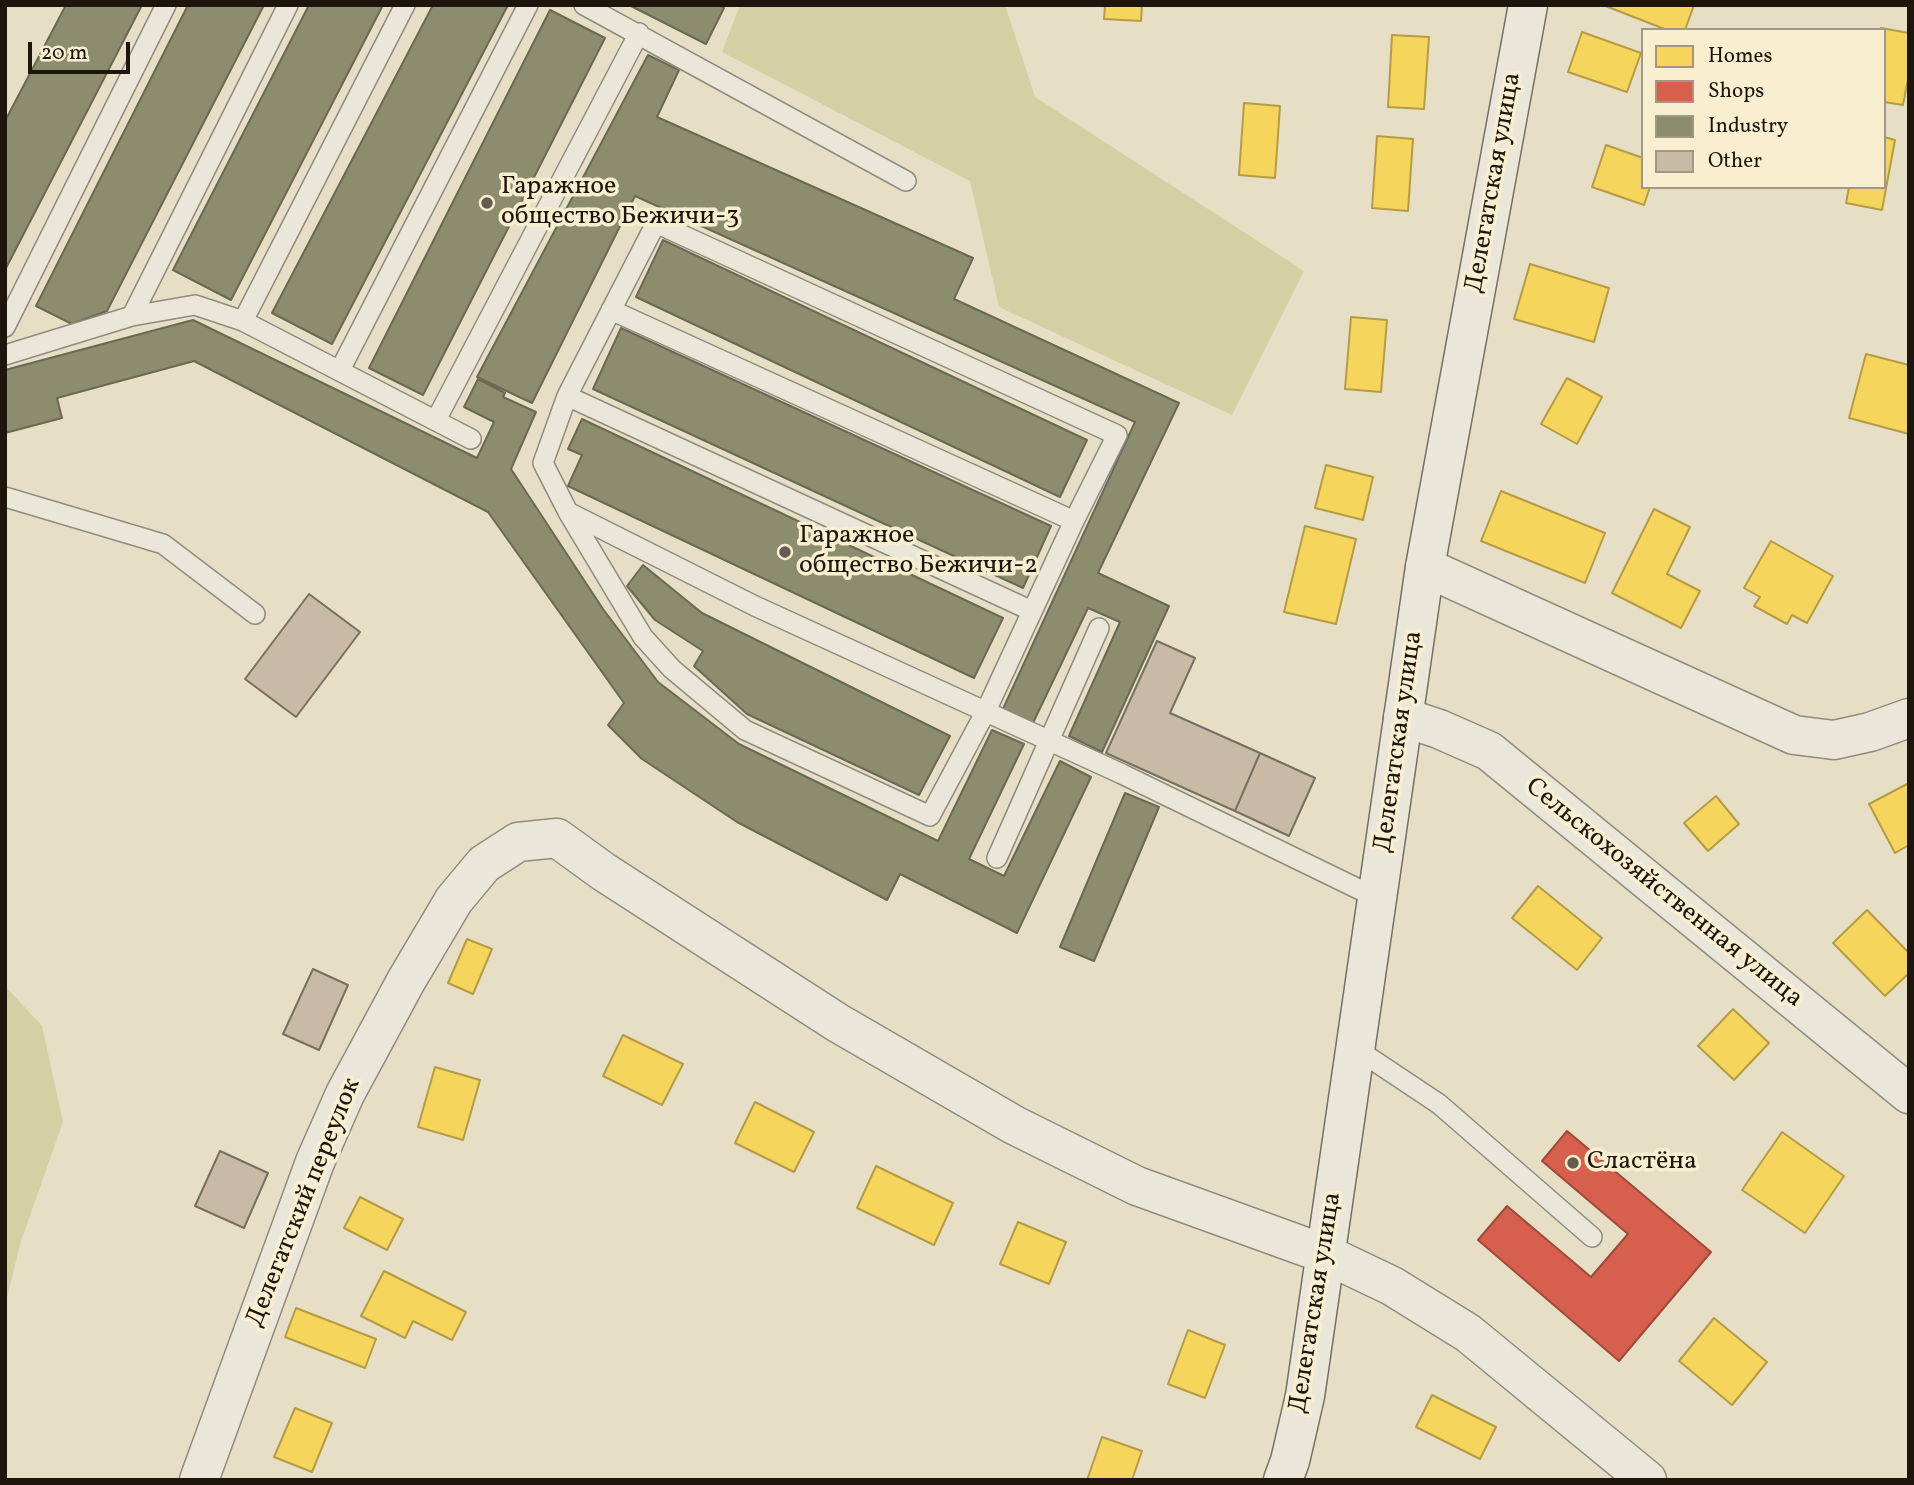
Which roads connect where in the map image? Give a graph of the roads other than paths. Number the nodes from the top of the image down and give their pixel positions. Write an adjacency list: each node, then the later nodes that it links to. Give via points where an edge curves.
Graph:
1 (166, 5): 12 (lane)
2 (288, 5): 10 (lane)
3 (405, 5): 11 (lane)
4 (528, 5): 14 (lane)
5 (584, 5): 7 (lane)
6 (1528, 5): 21 (street, Делегатская улица)
7 (639, 33): 8 (lane); 16 (lane)
8 (906, 181)
9 (611, 310): 15 (lane); 20 (lane); 20 (lane, via 656,223 1117,435)
10 (132, 316): 11 (lane, via 195,305); 13 (lane)
11 (243, 321): 14 (lane)
12 (5, 327)
13 (5, 355)
14 (340, 370): 16 (lane)
15 (567, 396): 19 (lane, via 542,463); 22 (lane)
16 (436, 420): 17 (lane)
17 (471, 439)
18 (5, 497): 23 (lane, via 163,544)
19 (568, 512): 25 (lane); 25 (lane, via 643,637 672,669 745,730 930,816)
20 (1074, 521): 22 (lane)
21 (1425, 567): 26 (street, Делегатская улица); 27 (street, via 1794,736 1834,740)
22 (1032, 611): 25 (lane)
23 (256, 614)
24 (1099, 628): 28 (lane)
25 (985, 713): 28 (lane)
26 (1403, 717): 30 (street, Делегатская улица); 32 (street, Сельскохозяйственная улица, via 1489,751)
27 (1909, 718)
28 (1048, 741): 29 (lane); 30 (lane)
29 (997, 858)
30 (1377, 898): 31 (street, Делегатская улица)
31 (1355, 1048): 33 (lane, via 1439,1104); 34 (street, Делегатская улица)
32 (1909, 1094)
33 (1592, 1237)
34 (1325, 1254): 35 (street, Делегатский переулок, via 1137,1186 1014,1125 838,1023 556,838 518,842 484,864 454,900 345,1094 315,1162); 36 (street, Делегатская улица, via 1305,1396); 37 (street, via 1392,1286 1468,1333)
35 (199, 1480)
36 (1283, 1480)
37 (1647, 1480)

